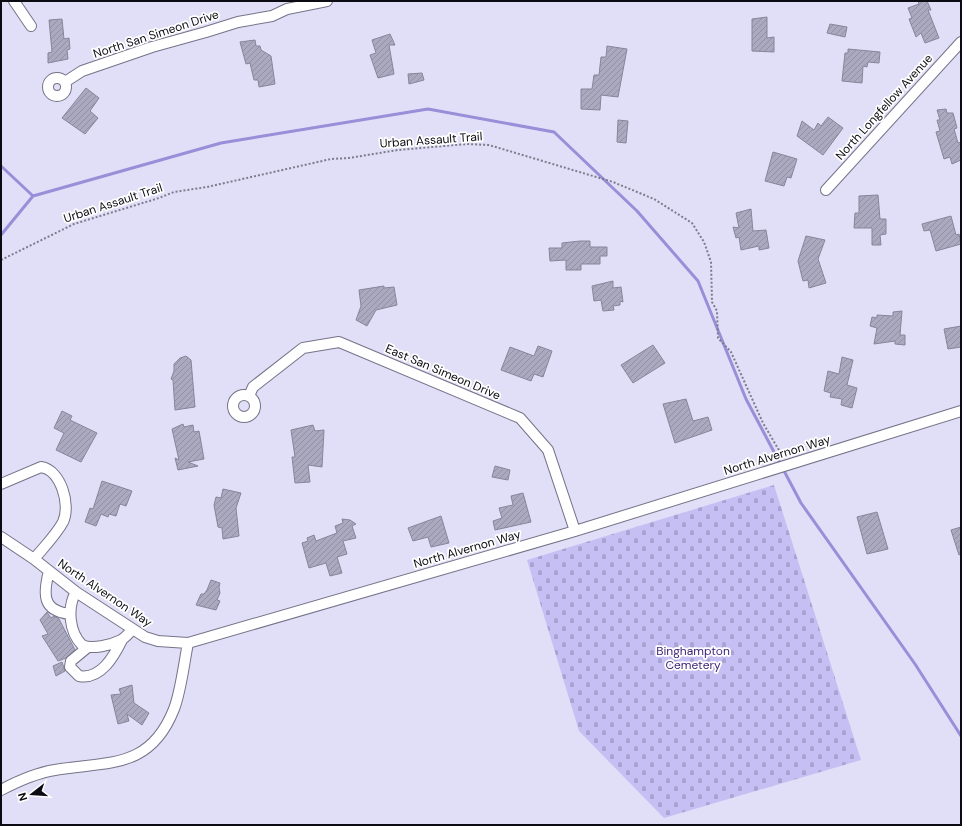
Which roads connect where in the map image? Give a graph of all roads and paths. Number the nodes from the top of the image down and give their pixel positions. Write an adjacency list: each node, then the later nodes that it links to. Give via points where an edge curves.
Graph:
1 (14, 1): 3 (street)
2 (327, 1): 5 (street, North San Simeon Drive, via 288,8 272,16 231,23 152,47 82,71)
3 (31, 26)
4 (961, 42): 6 (street, North Longfellow Avenue)
5 (65, 82)
6 (826, 190)
7 (1, 260): 10 (path, Urban Assault Trail, via 74,224 174,192 331,159 398,150 467,144 489,145 613,182 654,199 692,223 704,242 711,262 712,302 717,311 718,338 731,352 763,423)
8 (249, 396): 12 (street, East San Simeon Drive, via 253,387 303,348 339,342 520,418 548,450)
9 (961, 411): 10 (street, North Alvernon Way)
10 (788, 466): 12 (street, North Alvernon Way)
11 (1, 484): 14 (street, via 41,467 51,471 60,482 64,499 64,520)
12 (575, 531): 20 (street, North Alvernon Way)
13 (1, 537): 14 (street, North Alvernon Way)
14 (34, 559): 15 (street, North Alvernon Way)
15 (49, 571): 16 (street, North Alvernon Way); 17 (street, via 45,589 50,605 54,611)
16 (76, 592): 17 (street, via 70,605); 18 (street, North Alvernon Way)
17 (70, 614): 21 (street, via 77,638 82,645)
18 (133, 629): 19 (street); 20 (street, North Alvernon Way, via 145,637 158,641)
19 (122, 640): 21 (street); 21 (street, via 116,653 99,671 90,676 79,676 72,670 71,661)
20 (188, 643): 22 (street, via 174,709 158,737 135,757 103,765 55,770 21,780)
21 (88, 647)
22 (1, 790)

